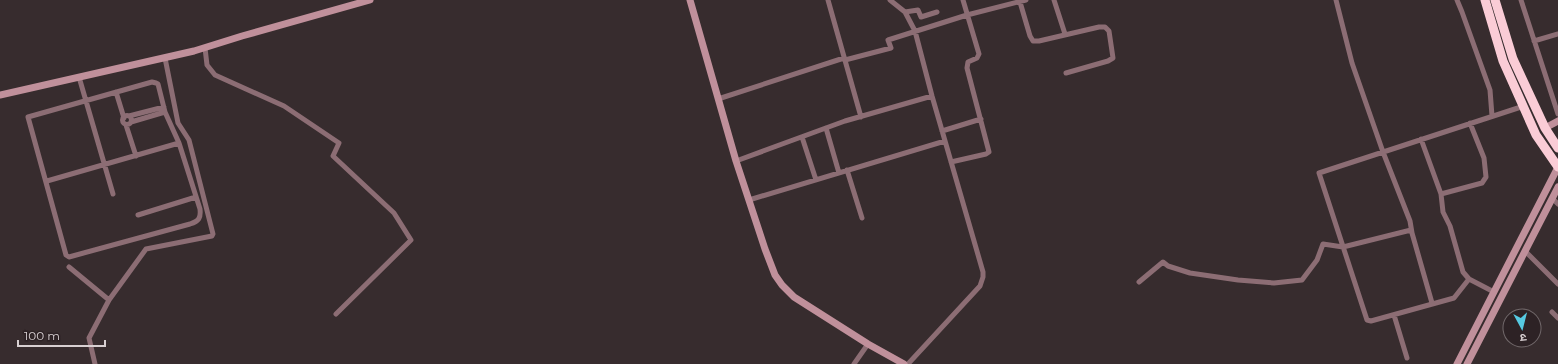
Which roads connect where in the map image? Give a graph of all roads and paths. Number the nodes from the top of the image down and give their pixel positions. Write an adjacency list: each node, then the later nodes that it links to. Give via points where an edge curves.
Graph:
1 (370, 0): 21 (street)
2 (690, 0): 29 (street)
3 (828, 0): 23 (street)
4 (890, 0): 14 (street)
5 (963, 0): 16 (street)
6 (1026, 0): 13 (street)
7 (1054, 0): 18 (street)
8 (1336, 0): 49 (street, via 1352,62)
9 (1457, 0): 34 (street, via 1490,90)
10 (1485, 0): 31 (highway, via 1504,61)
11 (1495, 0): 42 (highway, via 1513,59)
12 (1521, 0): 20 (street)
13 (1020, 2): 16 (street); 18 (street, via 1033,41)
14 (905, 12): 15 (street, via 918,10 921,17); 17 (street)
15 (937, 12)
16 (967, 16): 17 (street); 37 (street, via 979,54 977,58 968,62 967,68)
17 (915, 31): 23 (street, via 888,40 891,48); 28 (street)
18 (1065, 34): 24 (street, via 1105,26 1109,31 1113,55 1108,61)
19 (1558, 34): 20 (street)
20 (1534, 41): 33 (street)
21 (205, 48): 22 (street); 79 (street, via 207,65 215,75 284,106 339,143 333,156 394,213 411,240)
22 (165, 58): 25 (street); 76 (street, via 178,123 189,140 213,234 146,249)
23 (844, 59): 29 (street); 36 (street)
24 (1066, 73)
25 (79, 77): 27 (street); 30 (street)
26 (116, 92): 30 (street); 32 (street, via 156,83); 35 (street)
27 (0, 95)
28 (932, 96): 36 (street); 43 (street)
29 (718, 99): 51 (street)
30 (86, 100): 53 (street); 58 (street, via 28,117)
31 (1524, 106): 34 (street); 54 (highway, via 1536,135)
32 (164, 109): 35 (street); 39 (street); 47 (street)
33 (1558, 114)
34 (1492, 116): 40 (street)
35 (126, 117): 39 (street, via 132,119); 39 (street, via 123,122)
36 (861, 117): 41 (street)
37 (981, 119): 43 (street); 52 (street, via 989,152)
38 (1558, 121): 42 (street)
39 (129, 123): 50 (street)
40 (1470, 124): 45 (street); 61 (street, via 1484,158 1486,177 1482,183)
41 (826, 128): 44 (street); 56 (street)
42 (1545, 128): 48 (highway)
43 (942, 131): 46 (street)
44 (802, 137): 51 (street); 57 (street)
45 (1421, 139): 49 (street); 61 (street)
46 (945, 141): 52 (street); 55 (street)
47 (180, 143): 50 (street); 62 (street)
48 (1558, 148)
49 (1383, 152): 68 (street, via 1410,221); 69 (street, via 1319,172)
50 (136, 156): 53 (street)
51 (736, 161): 64 (street)
52 (951, 162): 87 (street, via 983,277 980,286)
53 (104, 166): 58 (street); 60 (street)
54 (1558, 167): 75 (street)
55 (847, 170): 56 (street); 67 (street)
56 (839, 173): 57 (street)
57 (816, 180): 64 (street)
58 (47, 182): 62 (street, via 66,255 69,257 197,222 201,213)
59 (1558, 187): 63 (street)
60 (113, 194)
61 (1441, 194): 72 (street, via 1443,212 1450,226 1463,272)
62 (196, 197): 66 (street)
63 (1552, 198): 65 (street); 70 (street)
64 (748, 200): 82 (street, via 775,275 782,285 799,301)
65 (1558, 204)
66 (138, 215)
67 (862, 218)
68 (1411, 230): 69 (street); 77 (street)
69 (1343, 247): 73 (street, via 1322,244 1317,260 1302,280 1274,283 1238,280 1190,273 1163,262); 80 (street, via 1367,320)
70 (1525, 251): 74 (street); 89 (street)
71 (69, 267): 76 (street)
72 (1469, 279): 75 (street); 77 (street, via 1454,298)
73 (1139, 282)
74 (1558, 284)
75 (1494, 292): 88 (street)
76 (109, 300): 84 (street, via 89,338)
77 (1432, 303): 80 (street)
78 (1552, 312): 81 (street)
79 (336, 314)
80 (1394, 315): 83 (street)
81 (1558, 318)
82 (868, 344): 85 (street); 86 (street)
83 (1407, 358)
84 (95, 364)
85 (854, 364)
86 (904, 364)
87 (908, 364)
88 (1457, 364)
89 (1467, 364)

